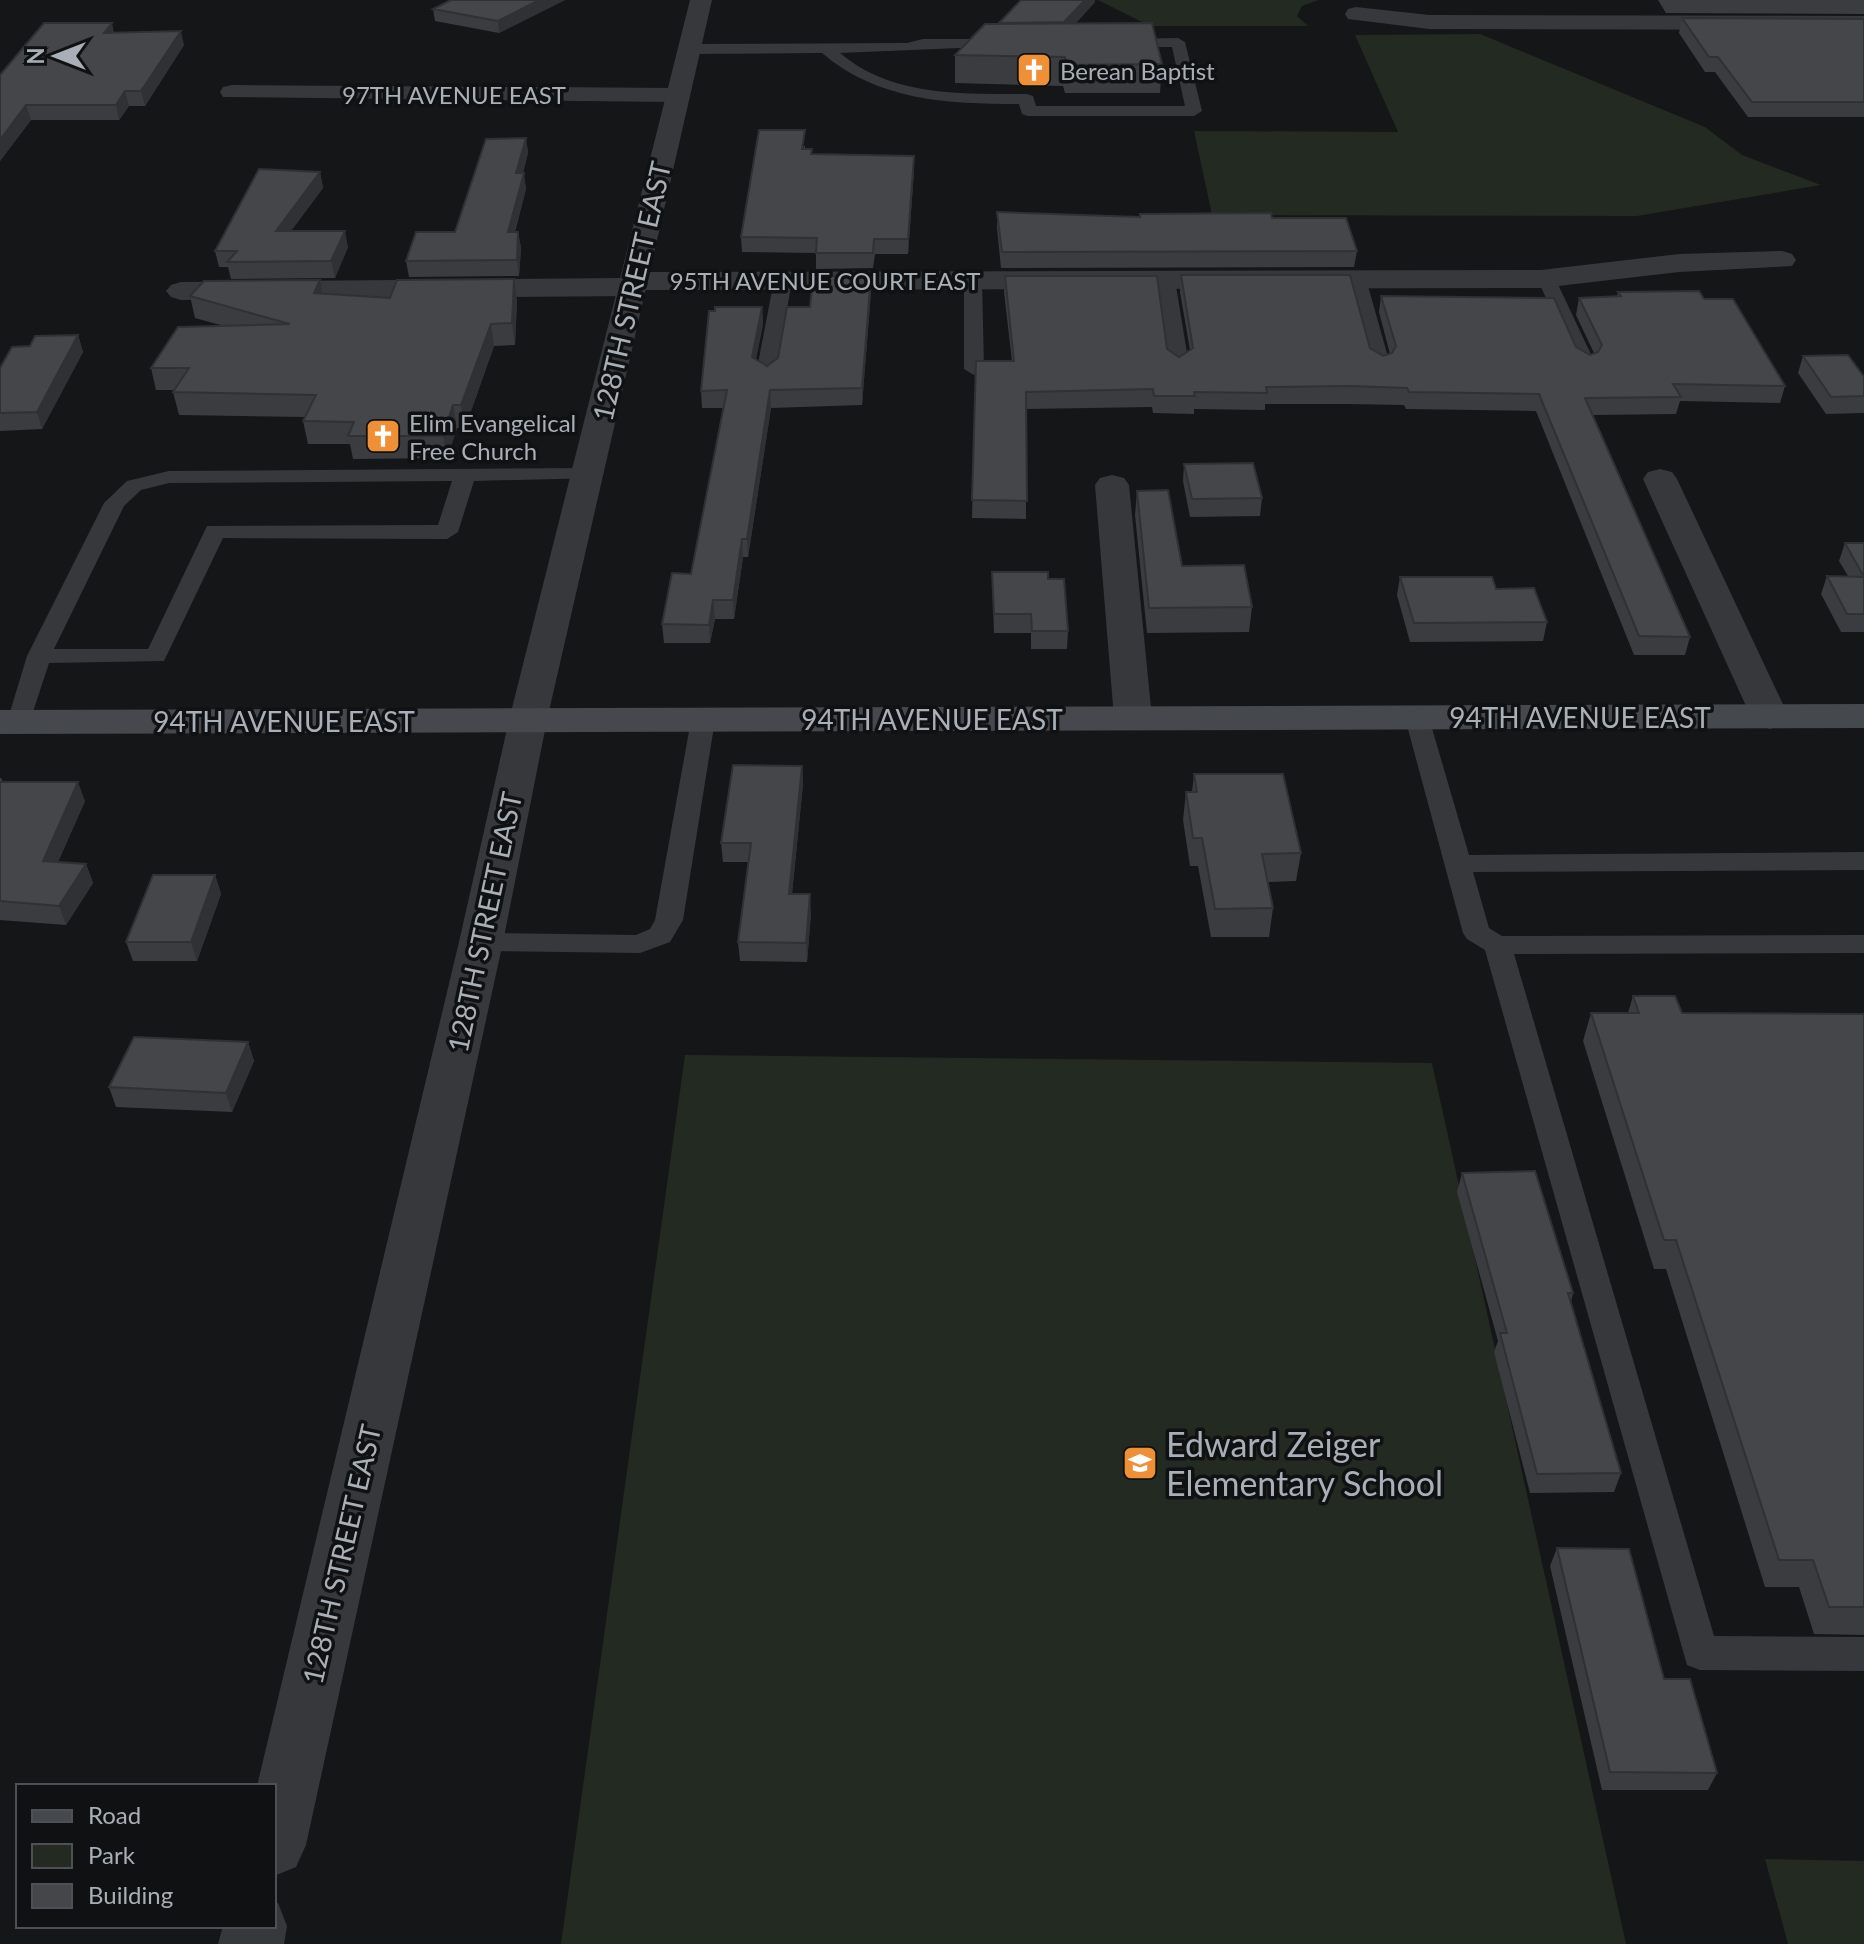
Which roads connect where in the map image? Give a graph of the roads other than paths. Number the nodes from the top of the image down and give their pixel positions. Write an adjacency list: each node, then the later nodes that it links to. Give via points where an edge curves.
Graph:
1 (701, 0): 8 (street, 128TH STREET EAST)
2 (1596, 0): 4 (street)
3 (1356, 14): 4 (street, via 1429,22)
4 (1610, 22): 5 (street)
5 (1864, 23)
6 (1018, 43): 9 (lane)
7 (1098, 43): 9 (lane, via 1178,42 1194,111 1028,111 1027,99 922,94 866,79)
8 (688, 49): 9 (lane); 11 (street, 128TH STREET EAST)
9 (826, 49)
10 (232, 92): 11 (street, 97TH AVENUE EAST)
11 (676, 95): 18 (street, 128TH STREET EAST)
12 (1782, 260): 13 (street, 95TH AVENUE COURT EAST, via 1679,263)
13 (1546, 278): 14 (street, 95TH AVENUE COURT EAST); 20 (lane)
14 (1357, 279): 17 (street, 95TH AVENUE COURT EAST); 21 (lane)
15 (783, 280): 16 (street, 95TH AVENUE COURT EAST); 18 (street, 95TH AVENUE COURT EAST); 24 (lane)
16 (973, 280): 17 (street, 95TH AVENUE COURT EAST); 23 (lane)
17 (1166, 280): 22 (lane)
18 (634, 284): 19 (street, 95TH AVENUE COURT EAST); 25 (street, 128TH STREET EAST)
19 (181, 291)
20 (1585, 363)
21 (1380, 364)
22 (1179, 365)
23 (974, 369)
24 (766, 374)
25 (589, 474): 26 (lane); 34 (street, 128TH STREET EAST)
26 (465, 475): 29 (lane, via 169,477 134,485 115,503); 29 (lane, via 447,532 215,531 156,656)
27 (1660, 479): 31 (street)
28 (1112, 485): 32 (street)
29 (39, 656): 36 (lane)
30 (1864, 716): 31 (main road, 94TH AVENUE EAST)
31 (1770, 717): 33 (main road, 94TH AVENUE EAST)
32 (1133, 718): 33 (main road, 94TH AVENUE EAST); 35 (main road, 94TH AVENUE EAST)
33 (1417, 718): 38 (lane)
34 (528, 720): 35 (main road, 94TH AVENUE EAST); 36 (main road, 94TH AVENUE EAST); 39 (street, 128TH STREET EAST)
35 (703, 720): 39 (lane, via 669,920 660,935 640,944)
36 (9, 722)
37 (1864, 861): 38 (lane)
38 (1458, 864): 41 (lane, via 1477,933)
39 (481, 942): 43 (street, 128TH STREET EAST)
40 (1864, 944): 41 (lane)
41 (1497, 945): 42 (lane, via 1700,1653)
42 (1864, 1654)
43 (276, 1836)

